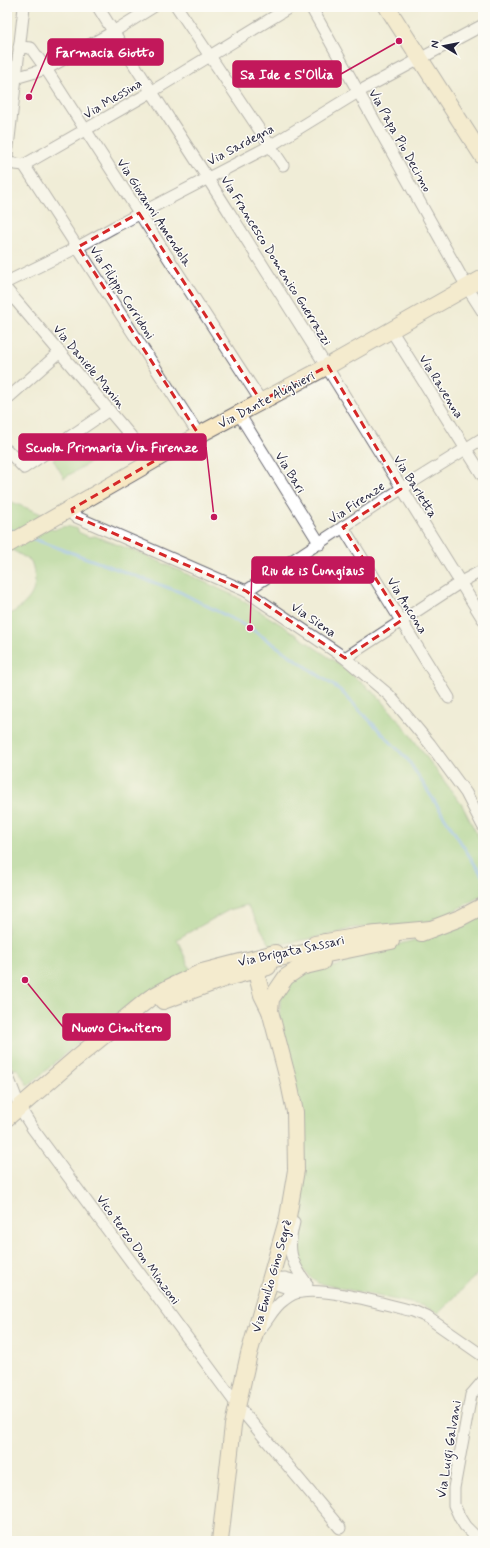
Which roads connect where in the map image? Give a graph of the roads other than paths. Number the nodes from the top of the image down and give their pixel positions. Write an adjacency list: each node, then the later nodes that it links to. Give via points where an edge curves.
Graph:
1 (24, 7): 10 (street)
2 (98, 7): 9 (street, Via Francesco Domenico Guerrazzi)
3 (153, 7): 9 (street)
4 (177, 7): 11 (street)
5 (311, 7): 16 (street, Via Papa Pio Decimo)
6 (387, 7): 12 (street)
7 (286, 8): 11 (street, Via Messina)
8 (483, 25): 12 (street, Via Sardegna)
9 (113, 32): 13 (street); 15 (street, Via Francesco Domenico Guerrazzi)
10 (19, 47): 13 (street, Via Giovanni Amendola, via 31,48); 14 (street)
11 (209, 54): 15 (street, Via Messina); 19 (street)
12 (420, 59): 16 (street, Via Sardegna); 21 (street)
13 (46, 69): 14 (street); 18 (street, Via Giovanni Amendola)
14 (15, 78): 17 (street)
15 (150, 92): 18 (street, Via Messina); 25 (street, Via Francesco Domenico Guerrazzi)
16 (358, 92): 19 (street, Via Sardegna); 30 (street, Via Papa Pio Decimo)
17 (9, 118): 20 (street)
18 (86, 130): 23 (street, Via Messina); 26 (street, Via Giovanni Amendola)
19 (270, 146): 24 (street); 25 (street, Via Sardegna)
20 (7, 156)
21 (483, 157)
22 (7, 163): 23 (street)
23 (24, 165): 27 (street, Via Filippo Corridoni)
24 (283, 165)
25 (208, 177): 26 (street, Via Sardegna); 35 (street, Via Francesco Domenico Guerrazzi)
26 (140, 213): 27 (street, Via Sardegna); 37 (street, Via Giovanni Amendola)
27 (78, 248): 29 (street, Via Sardegna); 40 (street, Via Filippo Corridoni)
28 (483, 278): 30 (street, Via Dante Alighieri)
29 (7, 282)
30 (467, 287): 32 (street, Via Papa Pio Decimo); 33 (street, Via Dante Alighieri)
31 (7, 290): 34 (street, Via Daniele Manin)
32 (483, 312)
33 (391, 330): 35 (street, Via Dante Alighieri); 42 (street, Via Ravenna)
34 (60, 352): 36 (street); 38 (street, Via Daniele Manin)
35 (328, 366): 37 (street, Via Dante Alighieri); 46 (street, Via Barletta)
36 (7, 399)
37 (261, 401): 39 (street, Via Dante Alighieri)
38 (109, 410): 43 (street, via 24,468); 44 (street, Via Daniele Manin)
39 (239, 414): 40 (street, Via Dante Alighieri); 49 (street, Via Bari)
40 (199, 435): 44 (street, Via Dante Alighieri)
41 (483, 438): 42 (street, Via Firenze)
42 (465, 448): 45 (street, Via Ravenna); 46 (street, Via Firenze)
43 (7, 450)
44 (152, 461): 47 (street, Via Dante Alighieri)
45 (483, 476)
46 (401, 489): 48 (street, Via Firenze); 52 (street, Via Barletta)
47 (72, 509): 50 (street, Via Dante Alighieri); 53 (street, Via Siena, via 74,516)
48 (343, 527): 49 (street, Via Firenze); 55 (street, Via Ancona)
49 (320, 544): 53 (street, Via Firenze)
50 (8, 545)
51 (483, 570): 52 (street)
52 (460, 582): 54 (street, Via Barletta); 55 (street)
53 (246, 591): 56 (street, Via Siena)
54 (483, 619)
55 (402, 620): 56 (street); 57 (street, Via Ancona)
56 (345, 658): 58 (street, Via Siena, via 389,695 430,744 466,793)
57 (449, 698)
58 (483, 826)
59 (483, 906): 60 (street, Via Brigata Sassari, via 431,929 366,935)
60 (326, 948): 61 (street, Via Brigata Sassari); 62 (street, Via Brigata Sassari, via 230,963); 65 (street, via 322,962 293,971)
61 (261, 968): 62 (street, via 258,963 202,979); 63 (street, Via Brigata Sassari); 65 (street, Via Emilio Gino Segrè)
62 (193, 976): 64 (street, Via Brigata Sassari)
63 (226, 978): 64 (street, Via Brigata Sassari); 65 (street, via 243,982)
64 (159, 998): 67 (street, via 135,1008)
65 (268, 1001): 69 (street, Via Emilio Gino Segrè, via 295,1112 296,1170)
66 (7, 1074): 67 (street, Vico terzo Don Minzoni)
67 (20, 1108): 68 (street); 75 (street, Vico terzo Don Minzoni)
68 (7, 1118)
69 (292, 1201): 70 (street, Via Emilio Gino Segrè); 71 (street, via 296,1213 289,1244 290,1252)
70 (271, 1279): 71 (street, via 279,1285); 72 (street, Via Emilio Gino Segrè)
71 (303, 1287): 72 (street, via 279,1304 269,1315 265,1325); 73 (street, via 413,1311 427,1317)
72 (255, 1334): 75 (street, Via Emilio Gino Segrè)
73 (483, 1356)
74 (483, 1381): 78 (street, Via Luigi Galvani, via 471,1395 454,1488 454,1505 460,1518)
75 (237, 1405): 76 (street, Vico terzo Don Minzoni); 77 (street, Via Emilio Gino Segrè)
76 (340, 1528)
77 (220, 1541)
78 (480, 1541)

